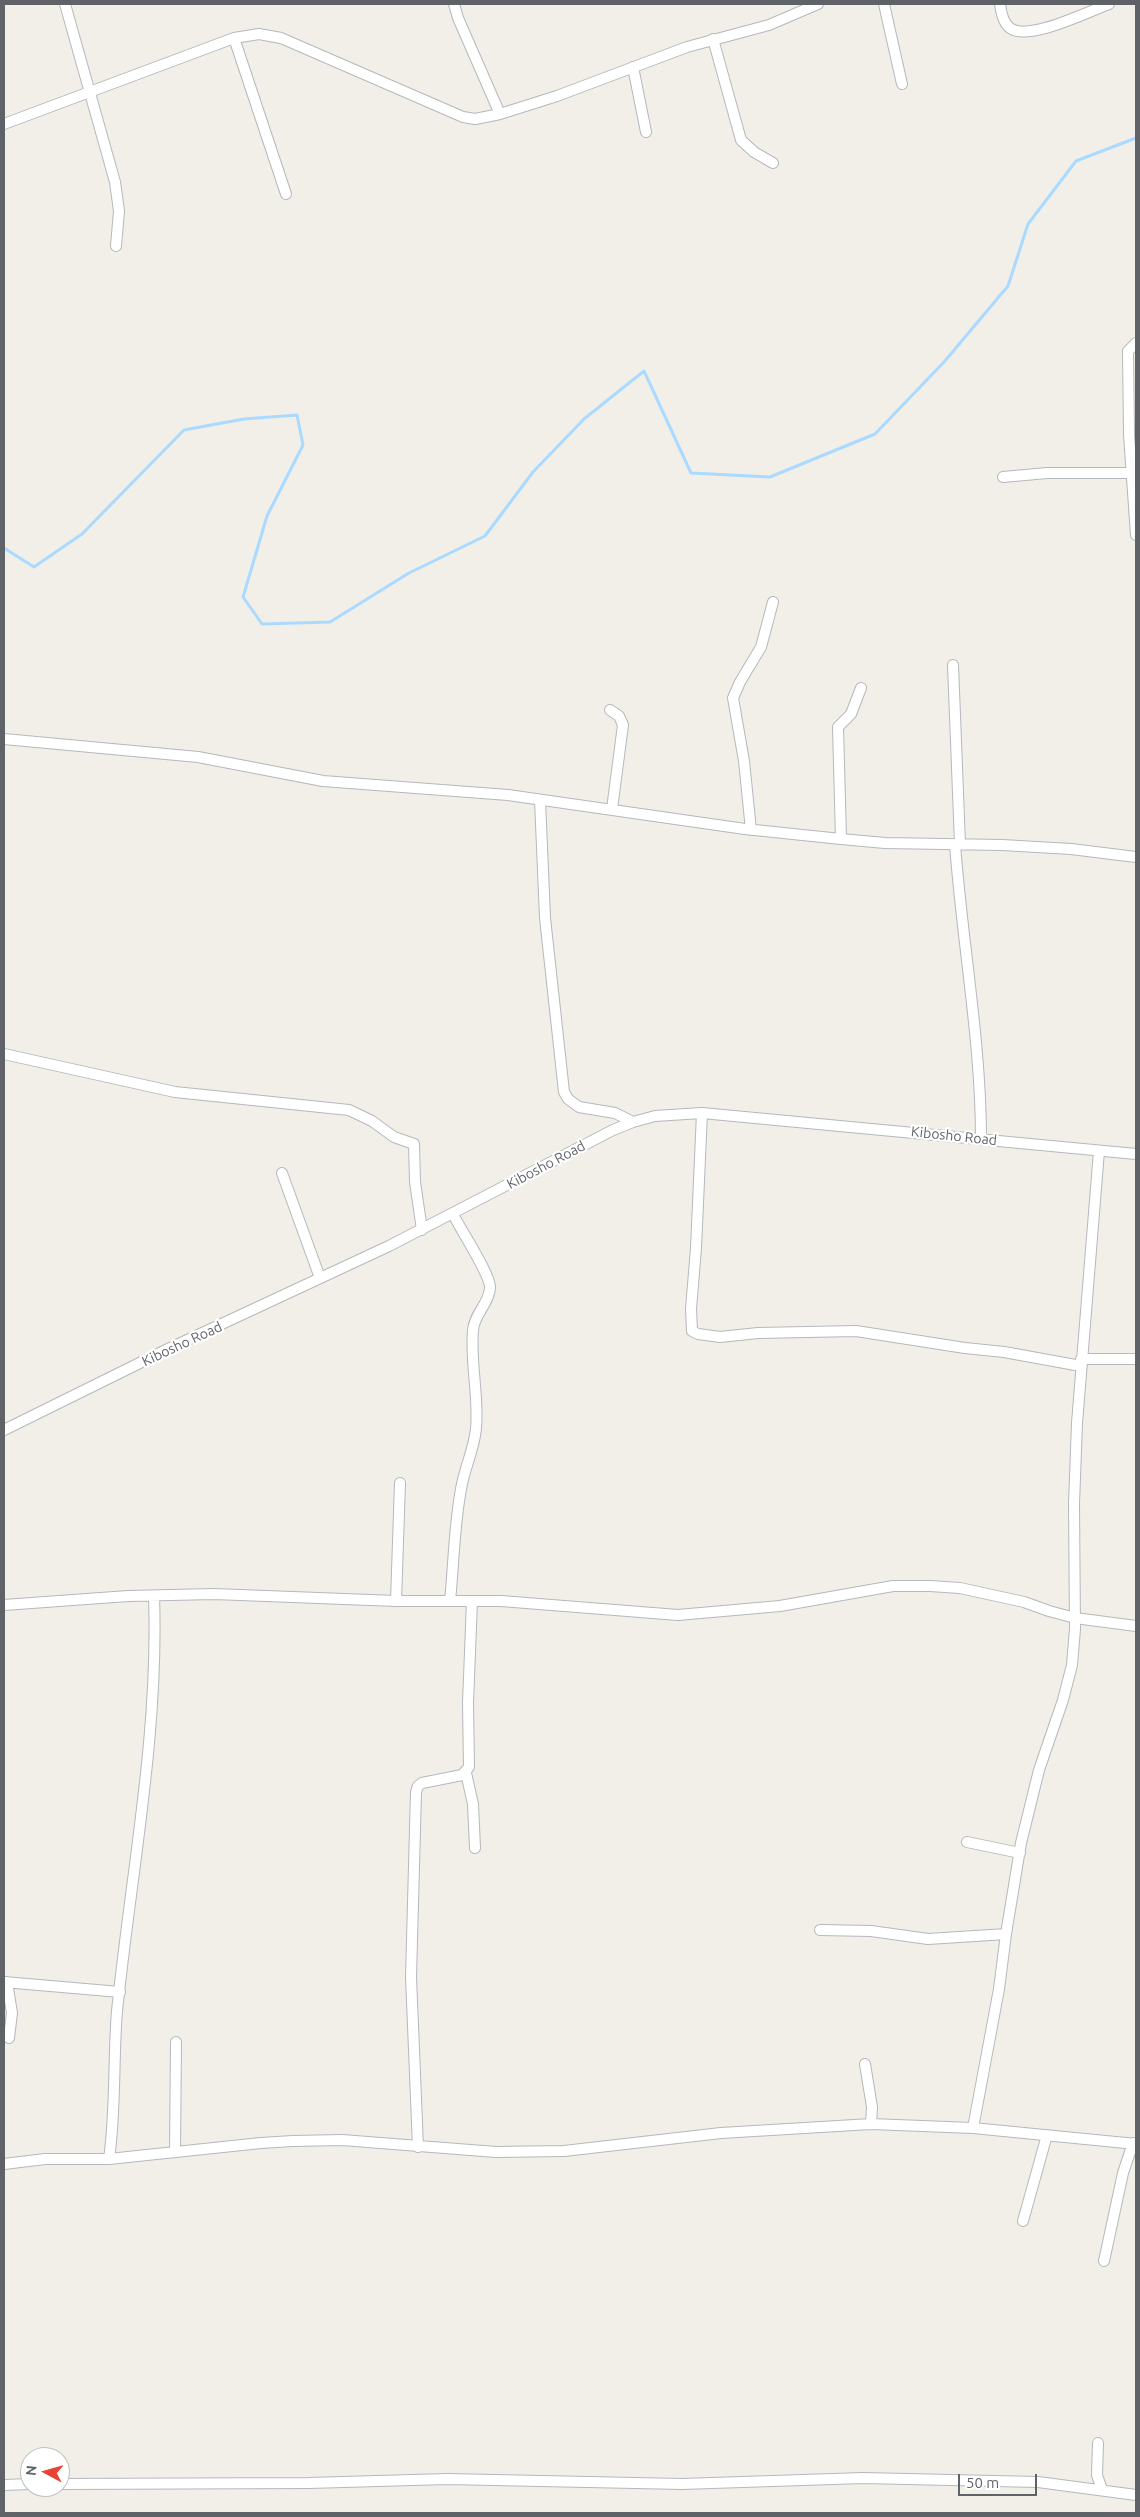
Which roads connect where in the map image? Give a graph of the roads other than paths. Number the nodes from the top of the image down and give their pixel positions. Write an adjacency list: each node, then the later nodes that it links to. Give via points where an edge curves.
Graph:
1 (65, 4): 11 (street)
2 (454, 4): 12 (street)
3 (816, 4): 8 (street, via 769,25)
4 (884, 4): 10 (street)
5 (1000, 4): 6 (street, via 1004,20 1015,31 1048,28)
6 (1109, 4)
7 (234, 38): 11 (street); 12 (street, via 259,34 281,38 469,118); 16 (street)
8 (713, 39): 9 (street); 15 (street, via 741,140)
9 (634, 67): 12 (street); 14 (street)
10 (902, 84)
11 (90, 92): 13 (street); 17 (street, via 110,158 118,199)
12 (500, 114)
13 (4, 124)
14 (646, 132)
15 (773, 163)
16 (286, 194)
17 (116, 246)
18 (1136, 343): 19 (street, via 1127,356)
19 (1132, 434): 20 (street)
20 (1132, 473): 21 (street, via 1047,473); 22 (street)
21 (1003, 477)
22 (1136, 535)
23 (773, 602): 30 (street, via 761,647 733,698)
24 (953, 665): 32 (street)
25 (860, 688): 31 (street, via 851,714 838,727)
26 (610, 710): 29 (street, via 619,716 623,725)
27 (4, 739): 28 (street, via 198,757 323,781 458,790)
28 (540, 800): 29 (street); 36 (street, via 545,918 564,1092 579,1107 615,1113)
29 (612, 809): 30 (street)
30 (751, 830): 31 (street)
31 (841, 839): 32 (street)
32 (958, 844): 33 (street); 37 (street, via 962,926 978,1054)
33 (1136, 857)
34 (4, 1054): 42 (street, via 175,1092 349,1110 394,1137 414,1144 415,1182)
35 (702, 1113): 36 (street, Kibosho Road, via 655,1116); 37 (street, Kibosho Road); 45 (street, via 691,1309 692,1330 698,1334 720,1337 856,1331)
36 (632, 1122): 41 (street, Kibosho Road)
37 (981, 1139): 38 (street, Kibosho Road)
38 (1099, 1151): 39 (street, Kibosho Road); 45 (street)
39 (1136, 1154)
40 (282, 1173): 43 (street)
41 (453, 1214): 42 (street, Kibosho Road); 50 (street, via 490,1287 473,1329 476,1429 462,1483)
42 (422, 1230): 43 (street, Kibosho Road)
43 (320, 1278): 46 (street, Kibosho Road)
44 (1136, 1359): 45 (street)
45 (1081, 1362): 53 (street, via 1074,1504)
46 (4, 1430)
47 (400, 1483): 49 (street)
48 (154, 1596): 49 (street, via 214,1594); 52 (street); 62 (street, via 155,1646 145,1779)
49 (396, 1601): 50 (street)
50 (450, 1601): 51 (street)
51 (472, 1601): 53 (street, via 678,1615 780,1606 894,1586 930,1586 995,1595); 55 (street, via 468,1703 470,1760)
52 (4, 1605)
53 (1075, 1618): 54 (street); 58 (street, via 1068,1683 1039,1770)
54 (1136, 1626)
55 (466, 1773): 57 (street, via 473,1804); 70 (street, via 422,1783 416,1792 411,1977)
56 (967, 1842): 58 (street)
57 (475, 1848)
58 (1020, 1852): 60 (street)
59 (820, 1930): 60 (street, via 871,1931 928,1939)
60 (1006, 1934): 67 (street, via 999,1989)
61 (6, 1982): 62 (street); 63 (street, via 12,2013)
62 (120, 1992): 72 (street)
63 (9, 2038)
64 (176, 2042): 71 (street)
65 (864, 2064): 66 (street, via 872,2107)
66 (871, 2124): 67 (street); 70 (street, via 721,2132 564,2151 496,2152)
67 (972, 2128): 68 (street)
68 (1047, 2135): 69 (street); 74 (street)
69 (1135, 2144): 75 (street, via 1123,2173)
70 (418, 2147): 71 (street, via 332,2141 261,2142)
71 (175, 2152): 72 (street)
72 (109, 2158): 73 (street, via 45,2159)
73 (4, 2164)
74 (1023, 2221)
75 (1104, 2261)
76 (1098, 2443): 80 (street, via 1097,2475)
77 (20, 2484): 79 (street)
78 (70, 2484): 80 (street, via 447,2479 682,2484 863,2478 998,2480)
79 (4, 2485)
80 (1102, 2490): 81 (street)
81 (1136, 2495)

